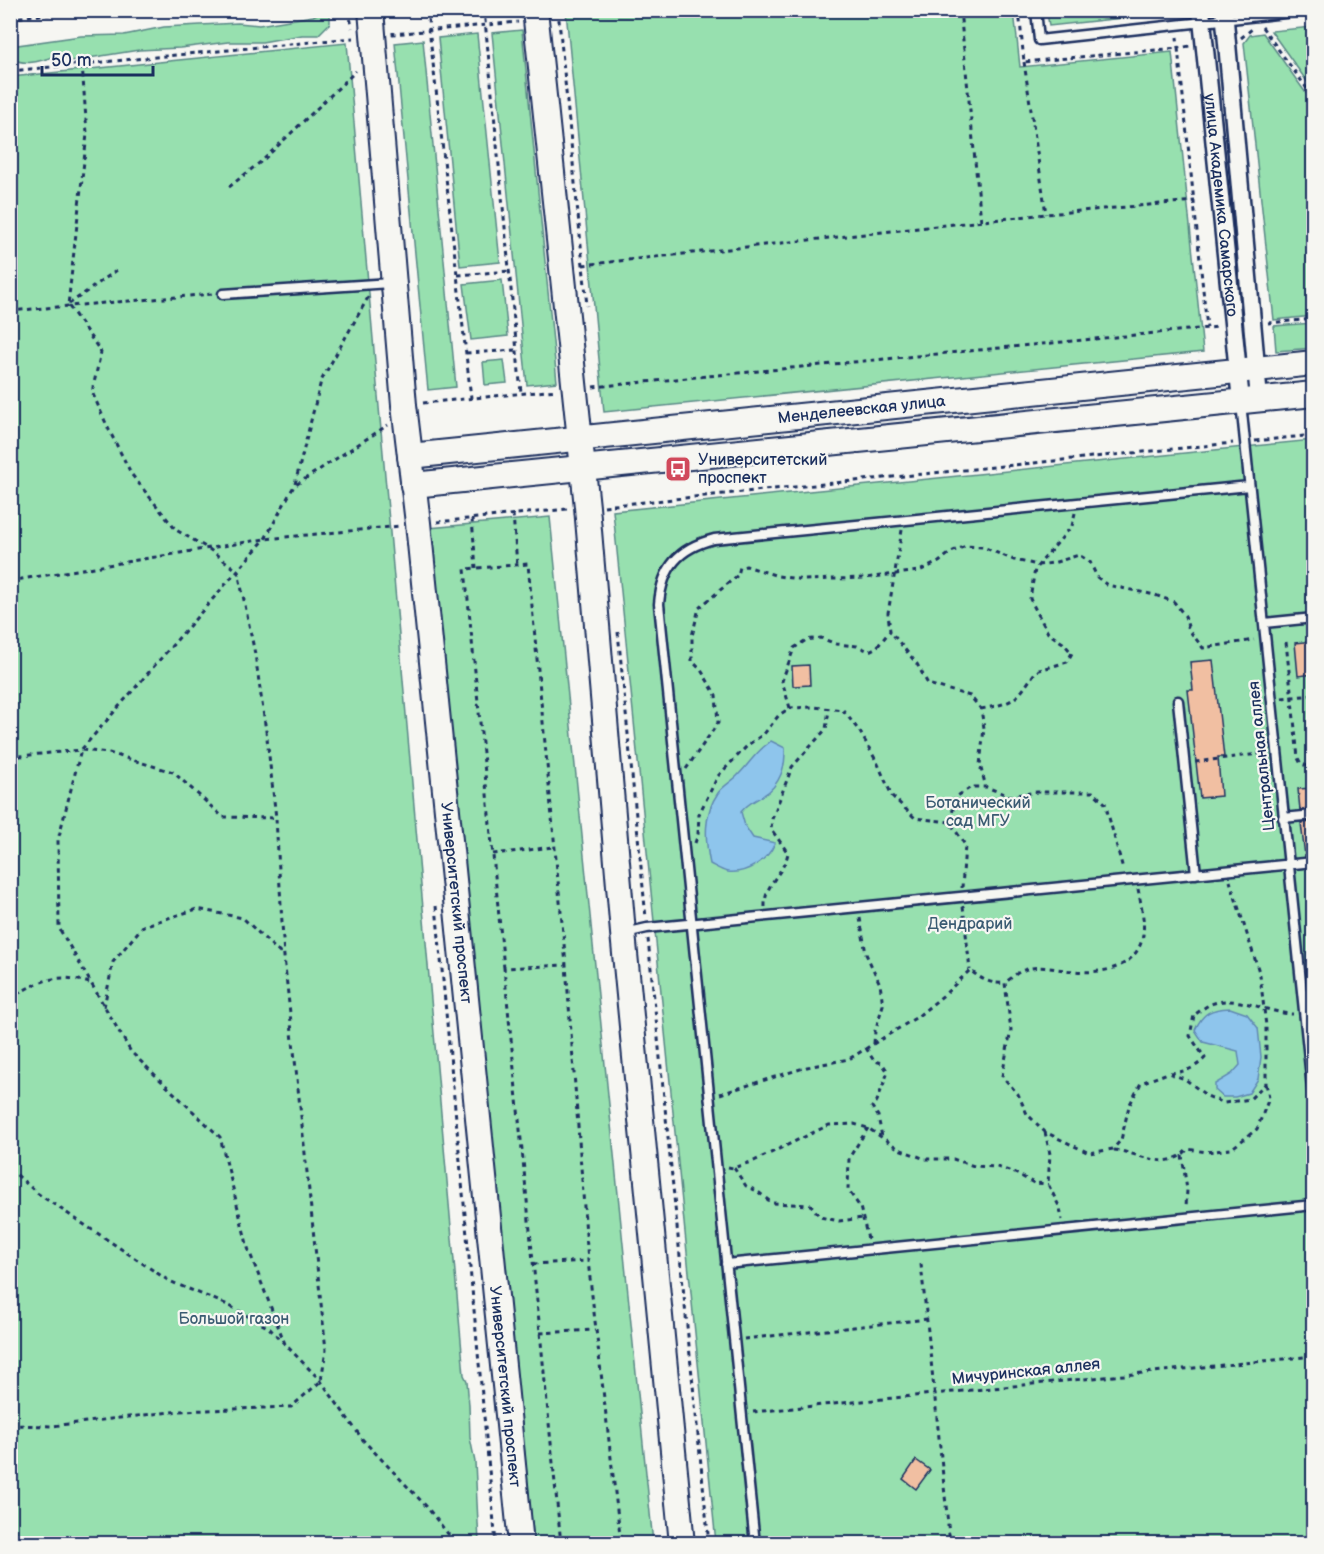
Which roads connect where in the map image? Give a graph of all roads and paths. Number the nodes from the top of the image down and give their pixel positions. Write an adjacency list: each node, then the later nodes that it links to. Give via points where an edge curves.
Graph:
1 (94, 10): 11 (path)
2 (349, 10): 23 (path, via 353,38)
3 (371, 10): 35 (main road, Университетский проспект)
4 (427, 10): 19 (path)
5 (484, 10): 16 (path)
6 (558, 10): 31 (path)
7 (960, 10): 30 (path)
8 (1019, 10): 22 (path)
9 (1036, 10): 14 (lane, via 1039,40)
10 (1312, 10): 13 (lane)
11 (88, 11): 15 (path)
12 (528, 16): 16 (path); 44 (main road)
13 (1225, 16): 14 (lane); 43 (street, улица Академика Самарского)
14 (1201, 17): 43 (street, улица Академика Самарского)
15 (10, 18)
16 (486, 25): 19 (path); 33 (path)
17 (1262, 27): 18 (path); 21 (path, via 1249,30); 26 (path)
18 (1273, 27)
19 (429, 30): 20 (path); 34 (path)
20 (393, 34)
21 (1239, 39)
22 (1024, 62): 28 (path, via 1178,48); 29 (path)
23 (82, 64): 24 (path); 37 (path, via 87,134)
24 (10, 71)
25 (356, 72): 27 (path)
26 (1314, 98)
27 (229, 187)
28 (1195, 201): 29 (path); 44 (path, via 1207,328)
29 (1046, 214): 30 (path)
30 (981, 221): 31 (path)
31 (583, 265): 38 (path)
32 (120, 268): 37 (path)
33 (510, 271): 34 (path); 40 (path)
34 (457, 275): 41 (path)
35 (385, 283): 36 (lane); 50 (main road, Университетский проспект); 58 (path, via 321,381)
36 (223, 294): 37 (path)
37 (68, 305): 39 (path); 67 (path, via 101,352 92,392 132,475 176,530)
38 (587, 309)
39 (10, 311)
40 (517, 350): 41 (path); 45 (path)
41 (466, 353): 47 (path)
42 (1314, 363): 43 (main road, Менделеевская улица)
43 (1247, 370): 48 (street, улица Академика Самарского); 49 (main road, Менделеевская улица)
44 (588, 391): 45 (path); 52 (main road)
45 (521, 393): 47 (path)
46 (1314, 394): 48 (main road, Менделеевская улица)
47 (471, 398): 50 (path)
48 (1250, 400): 53 (main road, Менделеевская улица); 54 (lane, Центральная аллея)
49 (853, 411): 52 (main road, Менделеевская улица); 53 (street, via 864,414 869,424 866,434)
50 (397, 414): 55 (main road, Университетский проспект); 58 (path)
51 (1314, 435): 54 (path)
52 (579, 439): 55 (main road, Менделеевская улица); 56 (main road)
53 (856, 440): 56 (main road, Менделеевская улица)
54 (1244, 442): 59 (lane, Центральная аллея); 61 (path)
55 (410, 456): 57 (main road, Университетский проспект)
56 (582, 467): 57 (main road, Менделеевская улица); 61 (main road)
57 (413, 485): 65 (main road, Университетский проспект)
58 (294, 486): 66 (path)
59 (1249, 486): 60 (lane); 76 (lane, Центральная аллея)
60 (1077, 503): 64 (lane); 69 (path, via 1072,526)
61 (586, 507): 62 (path); 113 (main road)
62 (513, 514): 63 (path); 68 (path)
63 (472, 518): 65 (path); 70 (path)
64 (903, 520): 72 (path); 93 (lane, via 714,539 696,543 677,556 665,575 659,604)
65 (418, 523): 66 (path); 159 (main road, Университетский проспект)
66 (265, 539): 67 (path); 71 (path)
67 (209, 549): 71 (path); 73 (path)
68 (517, 565): 70 (path); 99 (path, via 528,564)
69 (1038, 565): 72 (path, via 983,547 966,546 919,572); 78 (path, via 1079,555 1090,562 1107,585 1174,602 1203,648); 85 (path, via 1030,599 1048,633 1072,653 1067,662 1035,670 1017,699)
70 (476, 568): 100 (path, via 465,569)
71 (238, 571): 87 (path); 96 (path, via 255,654)
72 (896, 574): 77 (path, via 888,613); 93 (path, via 804,580 740,567 738,576 699,608 692,636 692,661 716,695 717,723)
73 (10, 581)
74 (1314, 618): 76 (lane)
75 (618, 623): 112 (path)
76 (1264, 623): 78 (lane, Центральная аллея)
77 (890, 631): 84 (path, via 869,651 821,638 806,640 794,648 782,681); 85 (path, via 928,684 970,696)
78 (1265, 638): 82 (lane, Центральная аллея)
79 (1286, 642): 81 (path)
80 (1314, 695): 81 (path)
81 (1292, 697): 82 (path); 88 (path)
82 (1271, 700): 89 (lane, Центральная аллея)
83 (1178, 701): 91 (lane)
84 (790, 708): 86 (path); 101 (path, via 718,776 699,814 693,847)
85 (981, 709): 94 (path, via 984,728 980,765)
86 (829, 710): 98 (path, via 843,710 860,732 892,796 915,818); 110 (path, via 826,729 792,767 772,819 771,829 788,853 786,865 765,896)
87 (81, 750): 90 (path); 96 (path, via 109,753 173,772 223,817); 118 (path, via 58,840 58,928)
88 (1297, 750): 89 (path); 92 (path, via 1301,764)
89 (1277, 752): 91 (path); 97 (lane, Центральная аллея)
90 (10, 757)
91 (1185, 764): 105 (lane)
92 (1314, 768)
93 (677, 783): 101 (lane)
94 (986, 787): 98 (path, via 971,787 956,798); 107 (path, via 1010,796 1094,792 1105,803)
95 (1314, 815): 97 (lane)
96 (276, 818): 114 (path)
97 (1283, 818): 103 (lane, Центральная аллея)
98 (950, 822): 108 (path, via 965,845)
99 (554, 847): 100 (path); 115 (path)
100 (493, 854): 116 (path)
101 (685, 856): 111 (lane)
102 (1314, 862): 103 (lane)
103 (1288, 865): 104 (lane); 123 (lane, Центральная аллея)
104 (1228, 870): 105 (lane); 122 (path, via 1260,975)
105 (1197, 874): 106 (lane)
106 (1136, 880): 107 (lane); 119 (path, via 1143,934 1138,950 1121,966 1101,972 1044,966 1023,970)
107 (1126, 881): 108 (lane)
108 (962, 897): 109 (lane); 117 (path)
109 (859, 908): 110 (lane); 124 (path, via 866,954 880,984 884,1005)
110 (765, 917): 111 (lane)
111 (692, 924): 112 (lane); 128 (lane)
112 (647, 928): 113 (lane); 163 (path)
113 (623, 933): 162 (main road)
114 (284, 957): 121 (path, via 243,918 197,909 143,926 113,962); 154 (path, via 326,1350)
115 (566, 965): 116 (path); 144 (path)
116 (504, 968): 145 (path)
117 (970, 970): 119 (path, via 993,984); 124 (path, via 918,1017)
118 (91, 983): 120 (path, via 61,977); 121 (path)
119 (1005, 983): 131 (path, via 1011,1030 1002,1076 1018,1094 1027,1114)
120 (17, 994)
121 (104, 1007): 152 (path, via 131,1052 220,1137 248,1248)
122 (1265, 1010): 123 (path); 126 (path, via 1232,1001 1213,1003 1203,1009 1194,1015 1190,1036 1205,1058 1196,1067); 127 (path)
123 (1304, 1014): 129 (lane, Центральная аллея)
124 (874, 1043): 125 (path)
125 (866, 1048): 128 (path, via 849,1059 807,1067); 132 (path, via 888,1072 872,1107)
126 (1168, 1073): 127 (path, via 1224,1103 1250,1099); 133 (path, via 1141,1083 1129,1106 1121,1140)
127 (1266, 1083): 134 (path, via 1269,1098 1257,1129 1231,1149 1188,1149)
128 (709, 1097): 135 (lane)
129 (1314, 1107)
130 (868, 1128): 132 (path); 136 (path, via 830,1125); 140 (path, via 849,1158 848,1190)
131 (1045, 1132): 133 (path, via 1089,1154); 138 (path, via 1050,1154)
132 (882, 1137): 138 (path, via 925,1159 953,1159 974,1166 997,1167 1034,1183)
133 (1113, 1149): 134 (path, via 1169,1162)
134 (1182, 1155): 141 (path)
135 (716, 1165): 136 (path); 146 (lane)
136 (733, 1168): 140 (path, via 746,1186 772,1203 811,1205 820,1217 839,1221)
137 (10, 1169): 152 (path, via 37,1193 169,1281 228,1305 269,1328)
138 (1048, 1184): 142 (path, via 1060,1208)
139 (1314, 1205): 141 (lane)
140 (863, 1218): 143 (path)
141 (1186, 1218): 142 (lane)
142 (1064, 1230): 143 (lane)
143 (869, 1249): 146 (lane)
144 (588, 1261): 145 (path); 149 (path)
145 (533, 1264): 150 (path)
146 (726, 1264): 151 (lane)
147 (921, 1264): 148 (path)
148 (927, 1319): 151 (path); 155 (path)
149 (595, 1330): 150 (path); 161 (path)
150 (540, 1333): 160 (path)
151 (734, 1340): 156 (lane)
152 (285, 1344): 154 (path)
153 (1314, 1356): 155 (path, Мичуринская аллея)
154 (321, 1381): 157 (path, via 291,1407 179,1411 52,1426); 158 (path, via 363,1440)
155 (934, 1394): 156 (path, Мичуринская аллея); 165 (path)
156 (742, 1413): 164 (lane)
157 (10, 1425)
158 (456, 1544)
159 (521, 1544)
160 (561, 1544)
161 (621, 1544)
162 (682, 1544)
163 (709, 1544)
164 (754, 1544)
165 (950, 1544)

